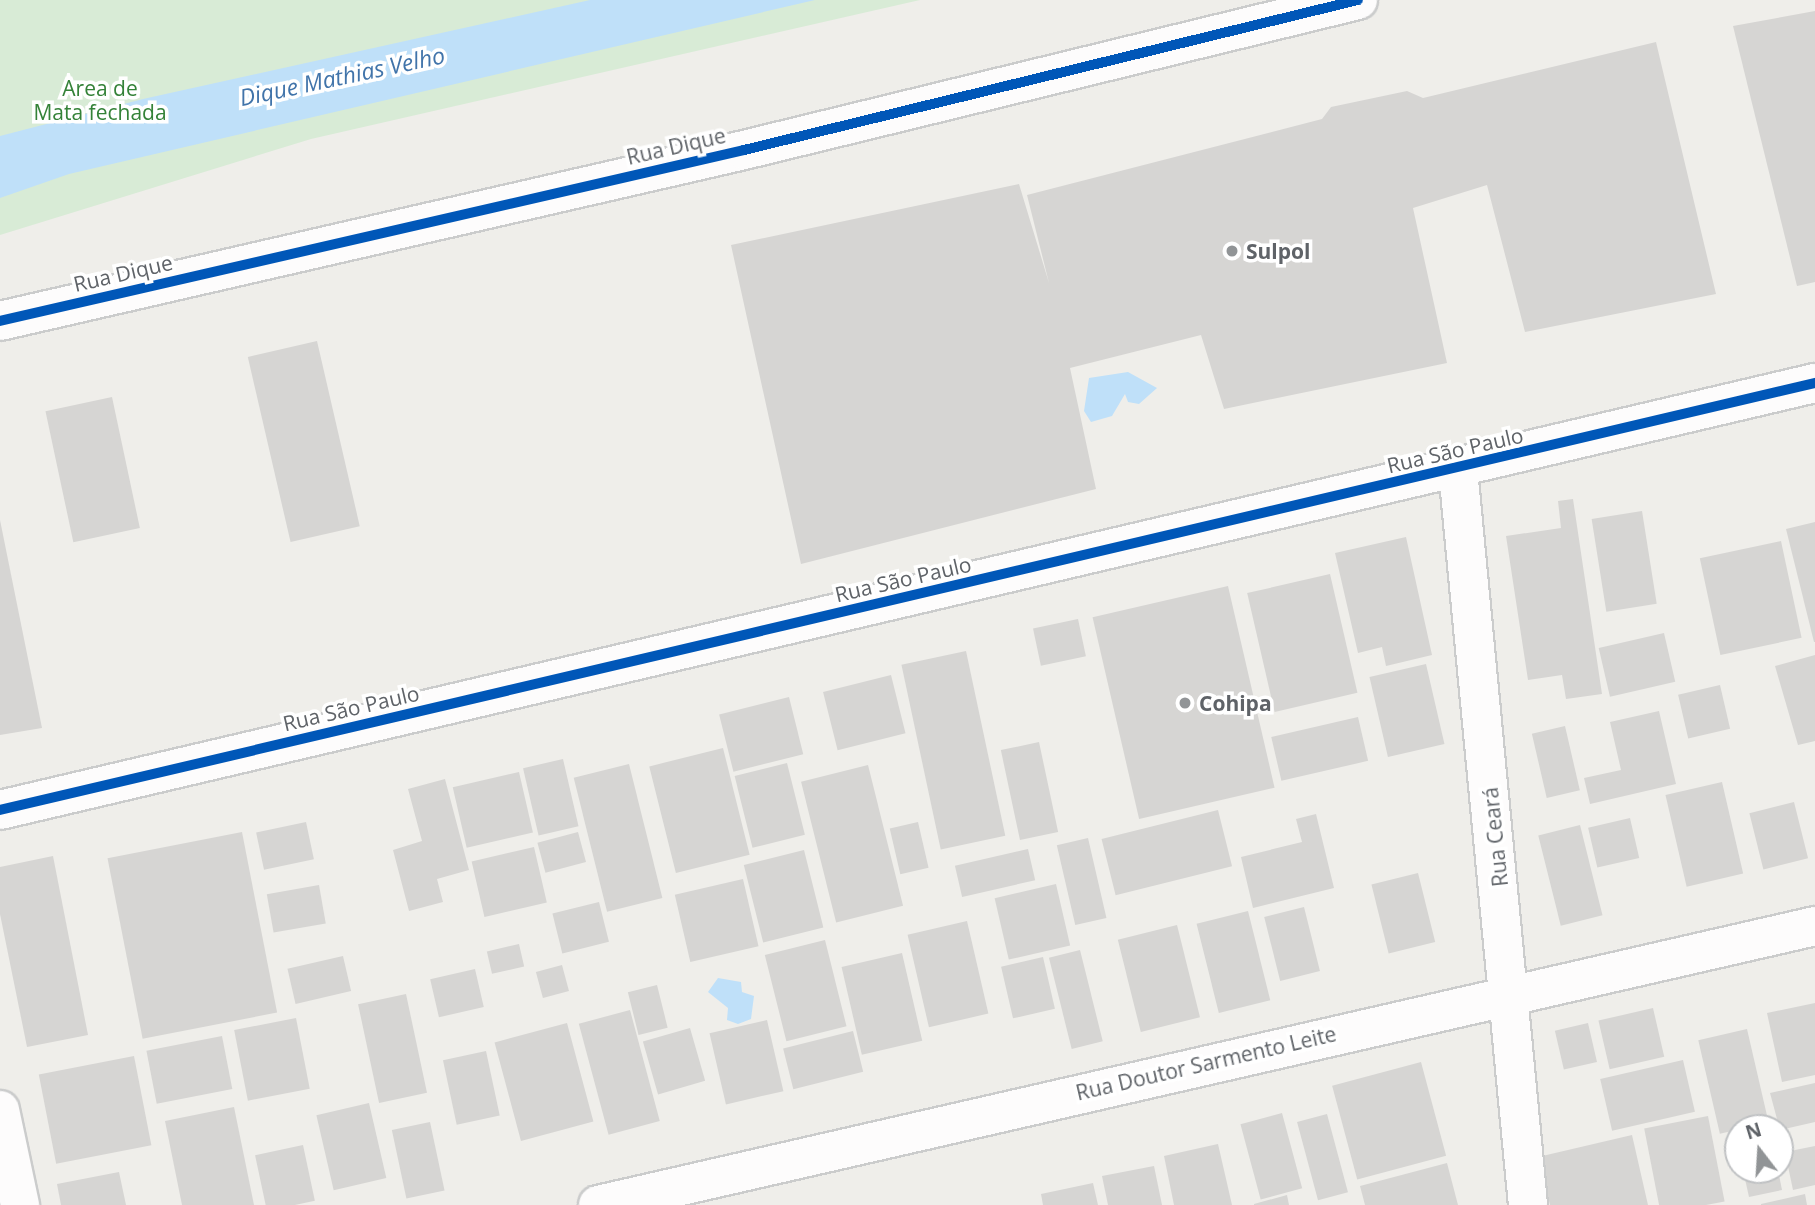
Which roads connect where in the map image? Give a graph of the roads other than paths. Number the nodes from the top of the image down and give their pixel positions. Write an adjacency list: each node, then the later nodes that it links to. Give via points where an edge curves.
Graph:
1 (1358, 0): 2 (street, Rua Dique, via 744,150)
2 (0, 321)
3 (1815, 383): 4 (street, Rua São Paulo)
4 (1458, 470): 5 (street, Rua São Paulo); 7 (street, Rua Ceará)
5 (0, 810)
6 (1815, 926): 7 (street, Rua Doutor Sarmento Leite)
7 (1511, 992): 10 (street, Rua Doutor Sarmento Leite); 11 (street, Rua Ceará)
8 (0, 1110): 9 (street)
9 (20, 1205)
10 (598, 1205)
11 (1528, 1205)

